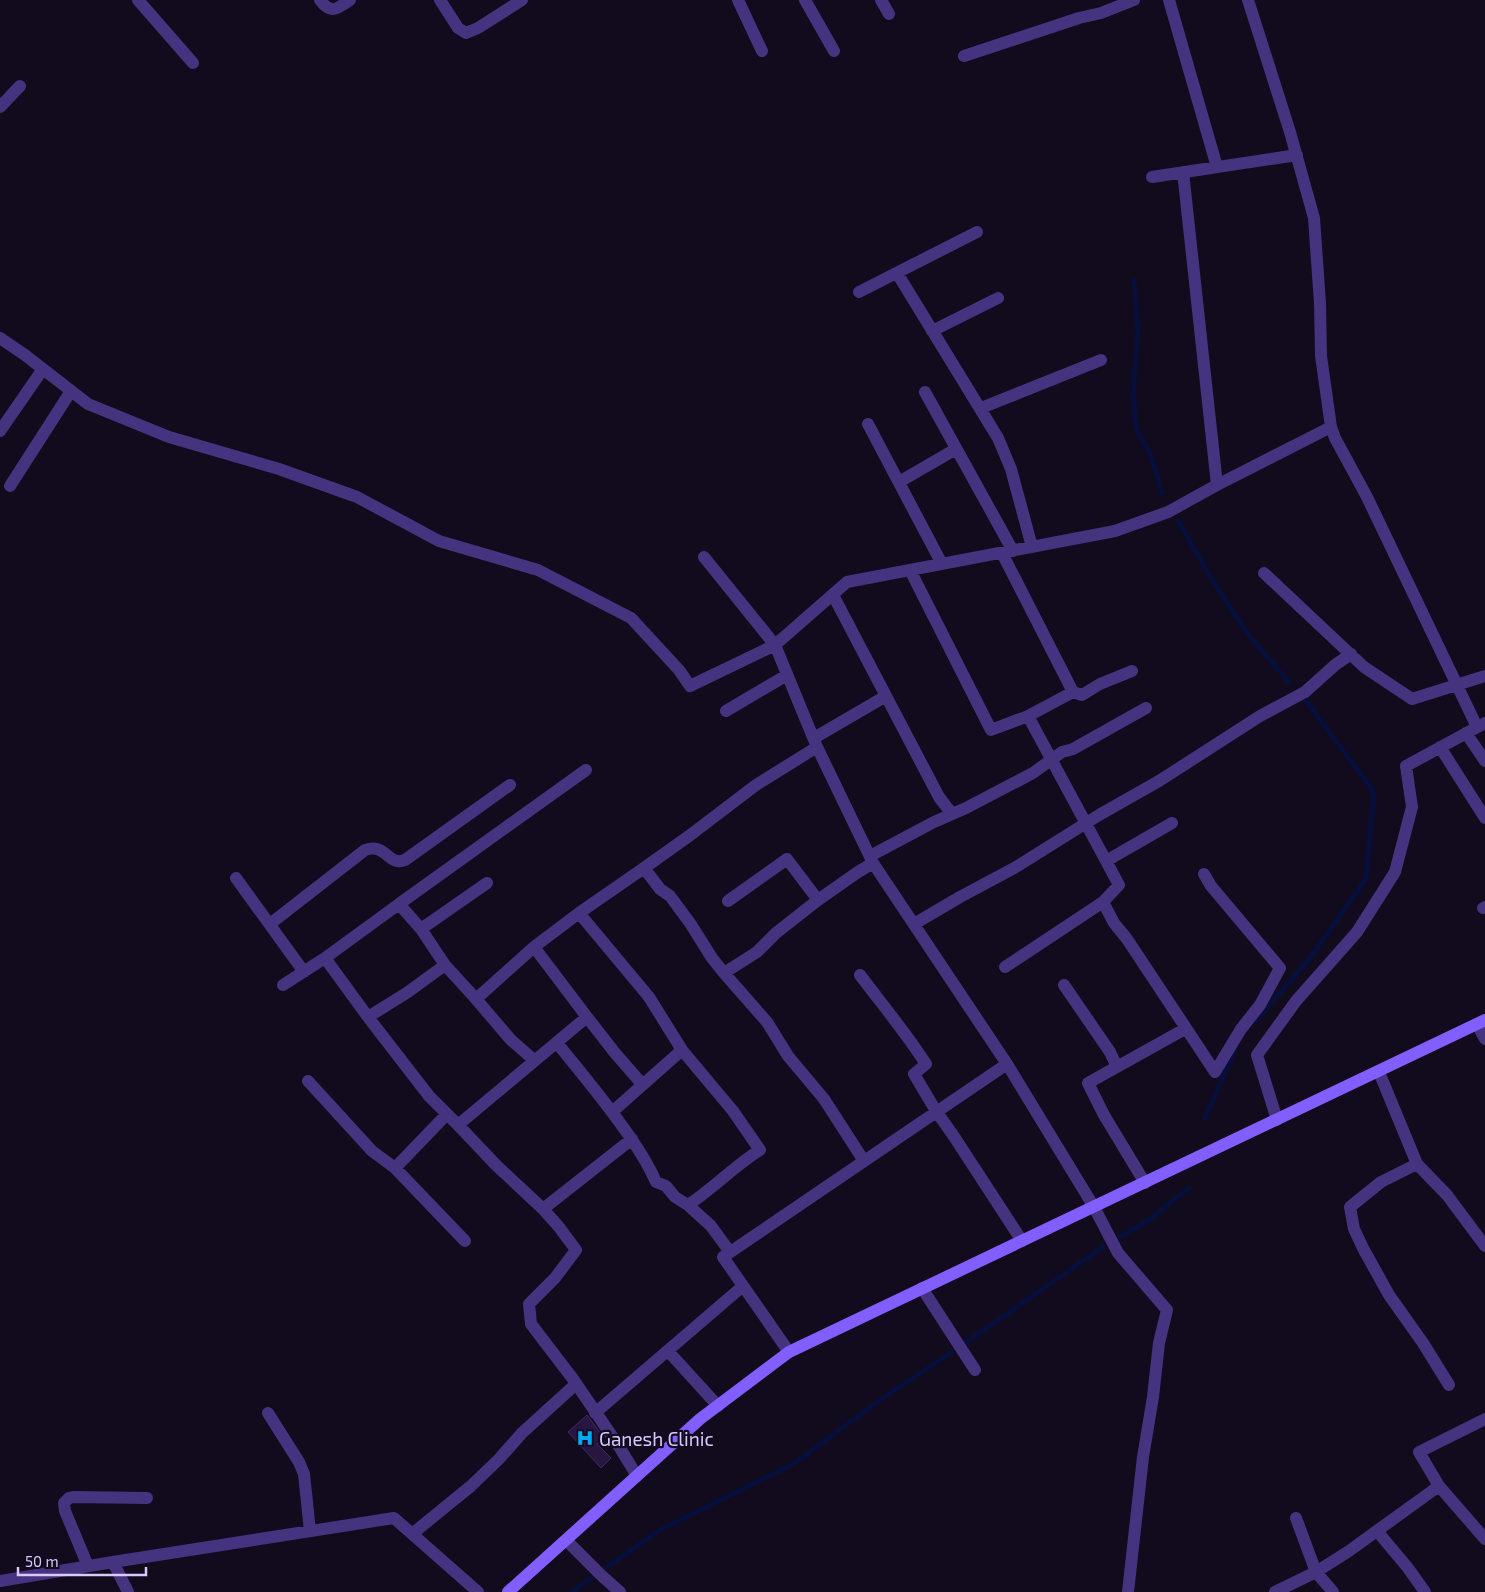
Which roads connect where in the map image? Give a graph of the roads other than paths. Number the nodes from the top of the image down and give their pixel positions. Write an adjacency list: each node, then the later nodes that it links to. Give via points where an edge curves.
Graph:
1 (138, 0): 16 (street)
2 (320, 0): 3 (street, via 332,10)
3 (350, 0)
4 (440, 0): 5 (street, via 458,28 466,32)
5 (522, 0)
6 (738, 0): 13 (street)
7 (805, 0): 14 (street)
8 (882, 0): 12 (street)
9 (1134, 0): 15 (street)
10 (1169, 0): 20 (street)
11 (1248, 0): 19 (street)
12 (889, 14)
13 (762, 51)
14 (834, 51)
15 (964, 56)
16 (193, 64)
17 (20, 86): 18 (street)
18 (0, 107)
19 (1297, 156): 20 (street); 35 (street, via 1314,218 1321,356)
20 (1217, 167): 21 (street)
21 (1183, 172): 22 (street); 39 (street)
22 (1152, 176)
23 (977, 232): 24 (street)
24 (897, 273): 25 (street); 27 (street)
25 (859, 292)
26 (998, 298): 27 (street)
27 (932, 331): 33 (street)
28 (0, 338): 30 (street)
29 (1101, 360): 33 (street)
30 (43, 369): 31 (street); 36 (street)
31 (71, 391): 40 (street); 48 (street, via 88,404 169,437 279,468 357,497 439,541 538,570 631,618 690,686)
32 (925, 392): 37 (street)
33 (981, 408): 41 (street, via 1011,468)
34 (868, 424): 38 (street)
35 (1331, 427): 39 (street); 53 (street)
36 (0, 431)
37 (956, 449): 38 (street); 42 (street)
38 (899, 482): 44 (street)
39 (1217, 485): 41 (street, via 1168,512 1115,531)
40 (10, 486)
41 (1032, 547): 42 (street)
42 (1008, 552): 44 (street); 54 (street)
43 (704, 557): 48 (street)
44 (942, 564): 45 (street)
45 (910, 570): 47 (street, via 847,582); 58 (street, via 991,730)
46 (1264, 573): 49 (street)
47 (833, 595): 48 (street); 55 (street)
48 (775, 645): 51 (street)
49 (1351, 654): 53 (street, via 1364,667 1412,699); 69 (street, via 1305,692 1260,716)
50 (1132, 671): 54 (street, via 1082,695)
51 (788, 675): 57 (street); 60 (street)
52 (1485, 676): 53 (street)
53 (1456, 685): 59 (street)
54 (1073, 692): 58 (street)
55 (886, 696): 60 (street); 66 (street, via 939,797)
56 (1146, 708): 62 (street)
57 (726, 711)
58 (1028, 716): 62 (street)
59 (1476, 728): 61 (street); 63 (street)
60 (816, 742): 70 (street); 72 (street)
61 (1440, 747): 67 (street); 110 (street, via 1406,766 1412,807 1395,872 1357,932 1296,1001 1257,1055)
62 (1051, 759): 66 (street, via 1033,773); 69 (street)
63 (1485, 761)
64 (586, 770): 79 (street)
65 (510, 785): 81 (street, via 405,860 397,862 375,847 365,850)
66 (952, 814): 70 (street)
67 (1485, 818)
68 (1172, 823): 71 (street)
69 (1086, 824): 71 (street); 82 (street)
70 (872, 860): 76 (street); 82 (street)
71 (1106, 861): 78 (street, via 1119,885)
72 (644, 868): 80 (street); 89 (street, via 660,889 670,896)
73 (1204, 874): 97 (street, via 1280,968 1216,1072)
74 (236, 878): 81 (street)
75 (487, 882): 83 (street)
76 (818, 900): 77 (street, via 787,859); 89 (street, via 757,952)
77 (728, 901)
78 (1103, 902): 87 (street); 97 (street)
79 (399, 904): 83 (street); 85 (street)
80 (580, 913): 84 (street); 100 (street, via 649,997)
81 (270, 924): 88 (street)
82 (914, 924): 102 (street)
83 (421, 929): 86 (street)
84 (534, 947): 93 (street); 95 (street)
85 (325, 958): 88 (street); 94 (street)
86 (446, 964): 93 (street); 94 (street)
87 (1005, 967)
88 (304, 972): 91 (street)
89 (724, 973): 113 (street, via 767,1022 788,1056 824,1099)
90 (860, 975): 108 (street, via 926,1064 914,1074)
91 (283, 985)
92 (1064, 985): 103 (street)
93 (476, 998): 101 (street, via 510,1040)
94 (368, 1017): 109 (street, via 429,1096)
95 (587, 1017): 99 (street); 106 (street)
96 (1481, 1022): 98 (street); 104 (street)
97 (1185, 1029): 103 (street)
98 (1485, 1040)
99 (557, 1043): 101 (street); 107 (street)
100 (682, 1050): 106 (street); 117 (street, via 733,1111 760,1150)
101 (534, 1060): 111 (street)
102 (1007, 1064): 108 (street); 118 (street)
103 (1117, 1067): 116 (street, via 1088,1084)
104 (1378, 1072): 110 (street); 114 (street)
105 (308, 1081): 115 (street, via 372,1151)
106 (642, 1084): 107 (street)
107 (612, 1112): 112 (street)
108 (936, 1112): 113 (street); 121 (street)
109 (447, 1114): 111 (street); 115 (street)
110 (1277, 1120): 116 (street)
111 (458, 1125): 119 (street)
112 (632, 1139): 117 (street, via 656,1182 666,1186); 119 (street)
113 (864, 1161): 123 (street)
114 (1417, 1164): 122 (street, via 1447,1195); 130 (street, via 1381,1182 1350,1207 1354,1229 1364,1250 1389,1295)
115 (394, 1168): 120 (street)
116 (1145, 1183): 118 (street)
117 (688, 1205): 123 (street, via 711,1226)
118 (1094, 1207): 121 (street); 152 (street, via 1118,1254 1167,1310 1159,1343 1143,1458)
119 (543, 1209): 129 (street, via 576,1250 555,1278 529,1304 531,1324)
120 (465, 1240)
121 (1022, 1241): 125 (street)
122 (1485, 1246)
123 (730, 1252): 124 (street, via 723,1256)
124 (743, 1286): 126 (street); 127 (street)
125 (922, 1288): 127 (street); 128 (street)
126 (668, 1351): 131 (street); 132 (street)
127 (789, 1352): 131 (street)
128 (975, 1370)
129 (576, 1384): 132 (street); 141 (street, via 471,1486)
130 (1448, 1385)
131 (718, 1406): 135 (street)
132 (595, 1413): 135 (street)
133 (268, 1414): 139 (street, via 304,1474)
134 (1485, 1419): 136 (street, via 1419,1452)
135 (637, 1476): 143 (street)
136 (1439, 1486): 140 (street); 142 (street)
137 (146, 1498): 145 (street, via 73,1497 66,1500 65,1511)
138 (1296, 1518): 146 (street)
139 (310, 1531): 141 (street, via 394,1518); 144 (street)
140 (1377, 1531): 146 (street); 155 (street)
141 (412, 1534): 149 (street)
142 (1485, 1538)
143 (566, 1540): 150 (street); 151 (street)
144 (113, 1562): 145 (street); 148 (street)
145 (88, 1566): 147 (street)
146 (1316, 1572): 153 (street); 154 (street)
147 (0, 1581)
148 (128, 1592)
149 (478, 1592)
150 (508, 1592)
151 (620, 1592)
152 (1128, 1592)
153 (1275, 1592)
154 (1333, 1592)
155 (1425, 1592)

